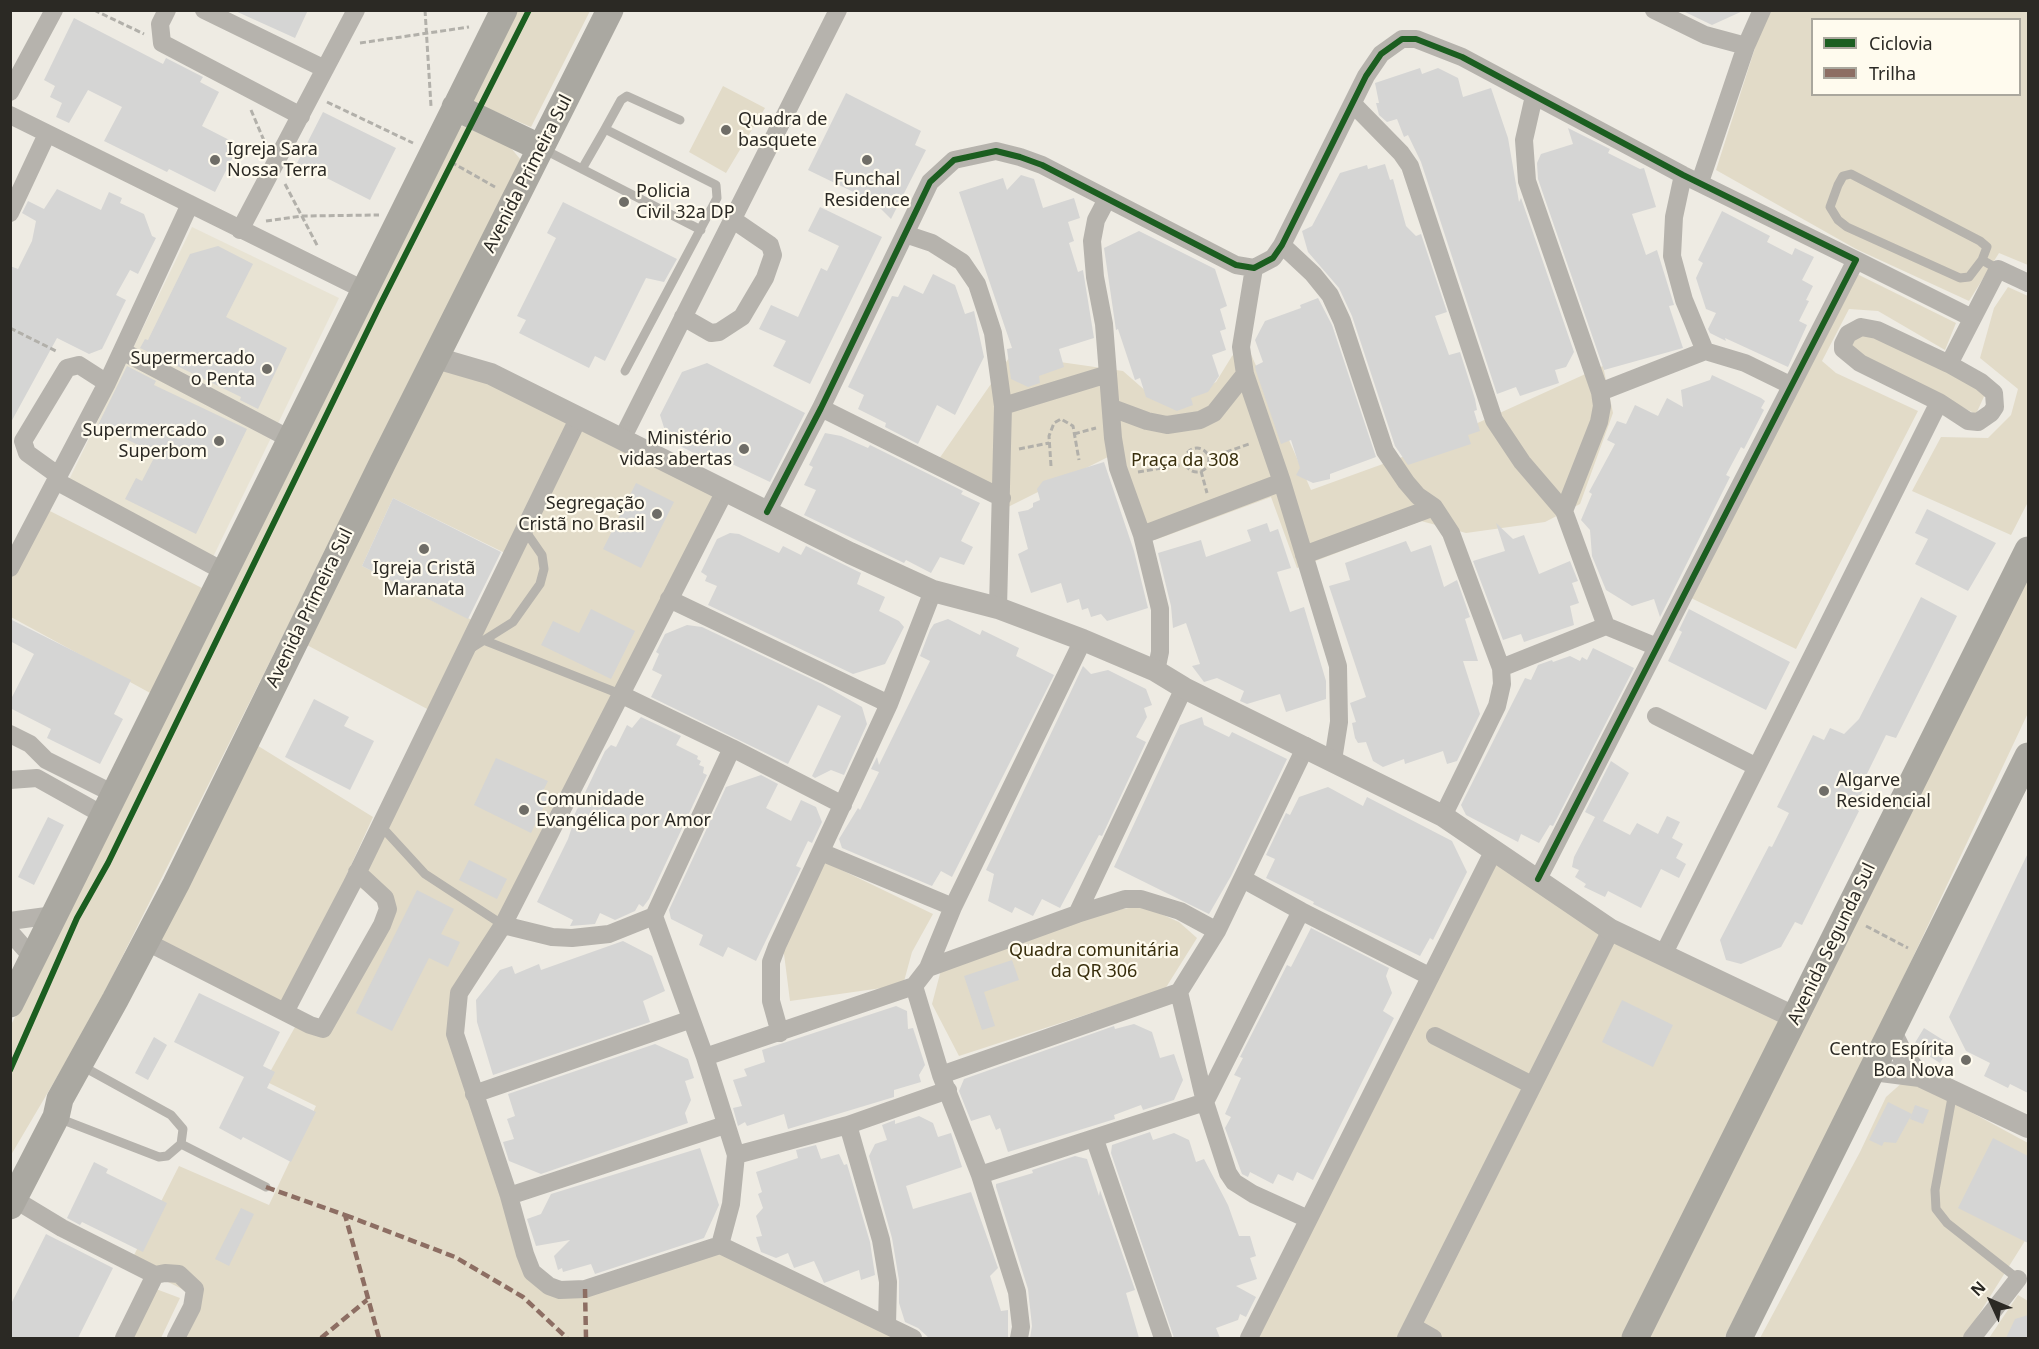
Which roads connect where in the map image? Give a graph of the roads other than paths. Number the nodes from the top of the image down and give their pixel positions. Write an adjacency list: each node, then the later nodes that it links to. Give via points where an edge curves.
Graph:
1 (54, 10): 12 (street)
2 (167, 10): 17 (street, via 160,24 162,43)
3 (204, 10): 11 (street)
4 (356, 10): 11 (street)
5 (610, 10): 21 (main road, Avenida Primeira Sul)
6 (838, 10): 27 (street)
7 (1654, 10): 10 (street, via 1705,35)
8 (1762, 10): 10 (street)
9 (502, 16): 15 (main road)
10 (1746, 45): 23 (street)
11 (325, 69): 17 (street)
12 (10, 92)
13 (1534, 96): 14 (street, via 1431,43 1402,39 1373,63); 23 (street); 48 (street, via 1524,140 1527,181)
14 (1353, 104): 31 (street); 61 (street, via 1410,166 1494,420 1521,462)
15 (443, 112): 21 (main road); 36 (main road, via 447,160 402,215)
16 (10, 115): 20 (street)
17 (301, 116): 28 (street)
18 (680, 120): 19 (lane, via 627,96)
19 (605, 129): 22 (lane); 29 (lane, via 716,185 717,198)
20 (47, 134): 25 (street); 26 (street)
21 (541, 148): 22 (lane); 39 (main road, Avenida Primeira Sul)
22 (582, 169): 29 (lane)
23 (1692, 178): 32 (street); 41 (street, via 1674,217 1672,256 1684,300)
24 (1107, 199): 30 (street, via 1020,157 996,151 980,153 954,160 941,169 930,182); 34 (street, via 1236,266); 44 (street, via 1096,219 1092,241)
25 (190, 204): 28 (street); 40 (street)
26 (10, 213)
27 (732, 219): 37 (street); 37 (street, via 770,245 772,260 765,278 742,317 719,332 711,333)
28 (242, 226): 36 (street)
29 (701, 230): 43 (lane)
30 (905, 234): 50 (street, via 951,253 969,269 993,333); 51 (street)
31 (1282, 245): 34 (street, via 1273,258); 60 (street, via 1330,295 1385,451 1418,496)
32 (1856, 260): 38 (street); 47 (street)
33 (1990, 264): 33 (lane, via 1987,247 1980,241 1851,174 1838,185 1830,207 1847,227 1960,278); 35 (street); 38 (street)
34 (1254, 268): 45 (street, via 1241,347)
35 (2028, 283)
36 (364, 290): 54 (main road)
37 (683, 317): 55 (street)
38 (1972, 318): 42 (street)
39 (441, 349): 53 (street); 111 (main road, Avenida Primeira Sul)
40 (122, 351): 46 (street); 54 (street)
41 (1705, 351): 47 (street, via 1745,363); 48 (street)
42 (1949, 364): 49 (street, via 1989,387 1995,406 1978,422 1959,417); 49 (street, via 1868,327 1854,329 1843,344 1843,349 1860,363)
43 (625, 371)
44 (1108, 374): 50 (street); 52 (street)
45 (1245, 374): 52 (street, via 1214,413 1200,420 1167,425); 57 (street)
46 (107, 383): 56 (street); 56 (street, via 74,364 63,372 23,441 27,453)
47 (1790, 385): 75 (street)
48 (1600, 392): 61 (street, via 1599,422)
49 (1939, 402): 89 (street)
50 (1003, 406): 59 (street)
51 (821, 408): 59 (street); 62 (street)
52 (1112, 408): 64 (street, via 1118,468)
53 (579, 417): 55 (street); 63 (street)
54 (290, 439): 68 (main road)
55 (622, 439): 58 (street)
56 (58, 478): 67 (street); 68 (street)
57 (1282, 482): 64 (street); 66 (street)
58 (724, 491): 62 (street); 70 (street)
59 (1002, 498): 71 (street)
60 (1434, 507): 66 (street); 77 (street, via 1451,533)
61 (1564, 511): 72 (street)
62 (767, 512): 69 (street)
63 (524, 529): 74 (lane, via 542,555 540,584 513,622); 76 (street)
64 (1142, 535): 78 (street, via 1160,609)
65 (2028, 550): 120 (main road, Avenida Segunda Sul)
66 (1304, 555): 88 (street, via 1338,666 1339,722)
67 (10, 568)
68 (225, 572): 92 (main road)
69 (933, 591): 71 (street); 81 (street)
70 (669, 599): 80 (street); 81 (street)
71 (998, 609): 73 (street)
72 (1606, 626): 75 (street); 77 (street)
73 (1083, 640): 78 (street); 101 (street)
74 (486, 641): 76 (lane); 80 (lane)
75 (1657, 647): 100 (street)
76 (465, 651): 95 (street)
77 (1501, 668): 94 (street, via 1497,706)
78 (1156, 671): 79 (street)
79 (1184, 688): 84 (street); 103 (street)
80 (620, 694): 85 (street); 107 (street)
81 (889, 704): 93 (street)
82 (1656, 716): 89 (street)
83 (10, 734): 87 (street, via 30,744)
84 (1305, 746): 88 (street); 99 (street)
85 (732, 748): 93 (street); 105 (street)
86 (2028, 756): 123 (main road)
87 (46, 760): 90 (street); 92 (street)
88 (1333, 760): 94 (street)
89 (1757, 767): 112 (street)
90 (37, 778): 91 (street); 92 (street)
91 (10, 780)
92 (108, 804): 104 (main road)
93 (843, 805): 96 (street)
94 (1443, 816): 97 (street)
95 (380, 825): 98 (street); 107 (lane, via 425,874)
96 (821, 852): 101 (street); 122 (street, via 771,962 771,1001)
97 (1493, 852): 100 (street); 115 (street)
98 (357, 872): 119 (street); 119 (street, via 387,903 382,925 325,1029 314,1028)
99 (1243, 879): 102 (street); 109 (street)
100 (1538, 879): 108 (street)
101 (953, 907): 114 (street)
102 (1301, 911): 115 (street); 133 (street)
103 (1077, 914): 109 (street, via 1125,899 1141,899 1180,911); 114 (street)
104 (54, 915): 106 (street); 113 (main road)
105 (654, 916): 107 (street, via 609,934 572,938); 121 (street)
106 (10, 921)
107 (504, 925): 132 (street, via 469,974 455,1010 455,1034)
108 (1611, 930): 112 (street); 130 (street)
109 (1217, 931): 117 (street)
110 (10, 932): 113 (street)
111 (145, 941): 119 (street); 126 (main road, Avenida Primeira Sul)
112 (1664, 953): 120 (street)
113 (33, 957): 118 (main road)
114 (928, 968): 116 (street)
115 (1429, 976): 145 (street)
116 (914, 986): 122 (street); 129 (street)
117 (1179, 992): 129 (street); 133 (street)
118 (10, 1004)
119 (285, 1012)
120 (1796, 1017): 158 (main road, Avenida Segunda Sul)
121 (689, 1020): 125 (street); 132 (street)
122 (780, 1033): 125 (street)
123 (1892, 1034): 127 (main road); 128 (street, via 1903,1056)
124 (1435, 1036): 130 (street)
125 (705, 1057): 135 (street)
126 (80, 1065): 134 (main road, Avenida Primeira Sul, via 60,1099); 139 (lane, via 171,1115 183,1129)
127 (1874, 1070): 128 (street); 159 (main road)
128 (1920, 1076): 131 (street)
129 (944, 1082): 136 (street); 141 (street)
130 (1532, 1084): 150 (street)
131 (1953, 1092): 137 (street); 148 (lane, via 1935,1190 1936,1209 1947,1223)
132 (474, 1094): 144 (street)
133 (1205, 1102): 138 (street); 145 (street, via 1234,1182)
134 (56, 1117): 139 (lane, via 159,1157 167,1156); 143 (main road, Avenida Primeira Sul)
135 (725, 1125): 140 (street); 144 (street)
136 (848, 1125): 140 (street); 149 (street, via 881,1240 888,1282)
137 (2028, 1127)
138 (1095, 1140): 141 (street); 155 (street)
139 (181, 1144): 142 (lane)
140 (736, 1155): 146 (street, via 731,1204)
141 (980, 1175): 154 (street, via 1017,1293)
142 (266, 1187)
143 (16, 1190): 147 (street, via 62,1228)
144 (509, 1196): 146 (street, via 532,1272 560,1290 585,1289)
145 (1308, 1219): 156 (street)
146 (720, 1245): 149 (street)
147 (155, 1275): 151 (street); 152 (street, via 179,1274 195,1289 192,1307)
148 (2025, 1278): 160 (street)
149 (887, 1325): 153 (street)
150 (1409, 1332): 157 (street)
151 (124, 1338)
152 (176, 1338)
153 (913, 1338)
154 (1019, 1338)
155 (1163, 1338)
156 (1248, 1338)
157 (1433, 1338)
158 (1635, 1338)
159 (1739, 1338)
160 (1972, 1338)

